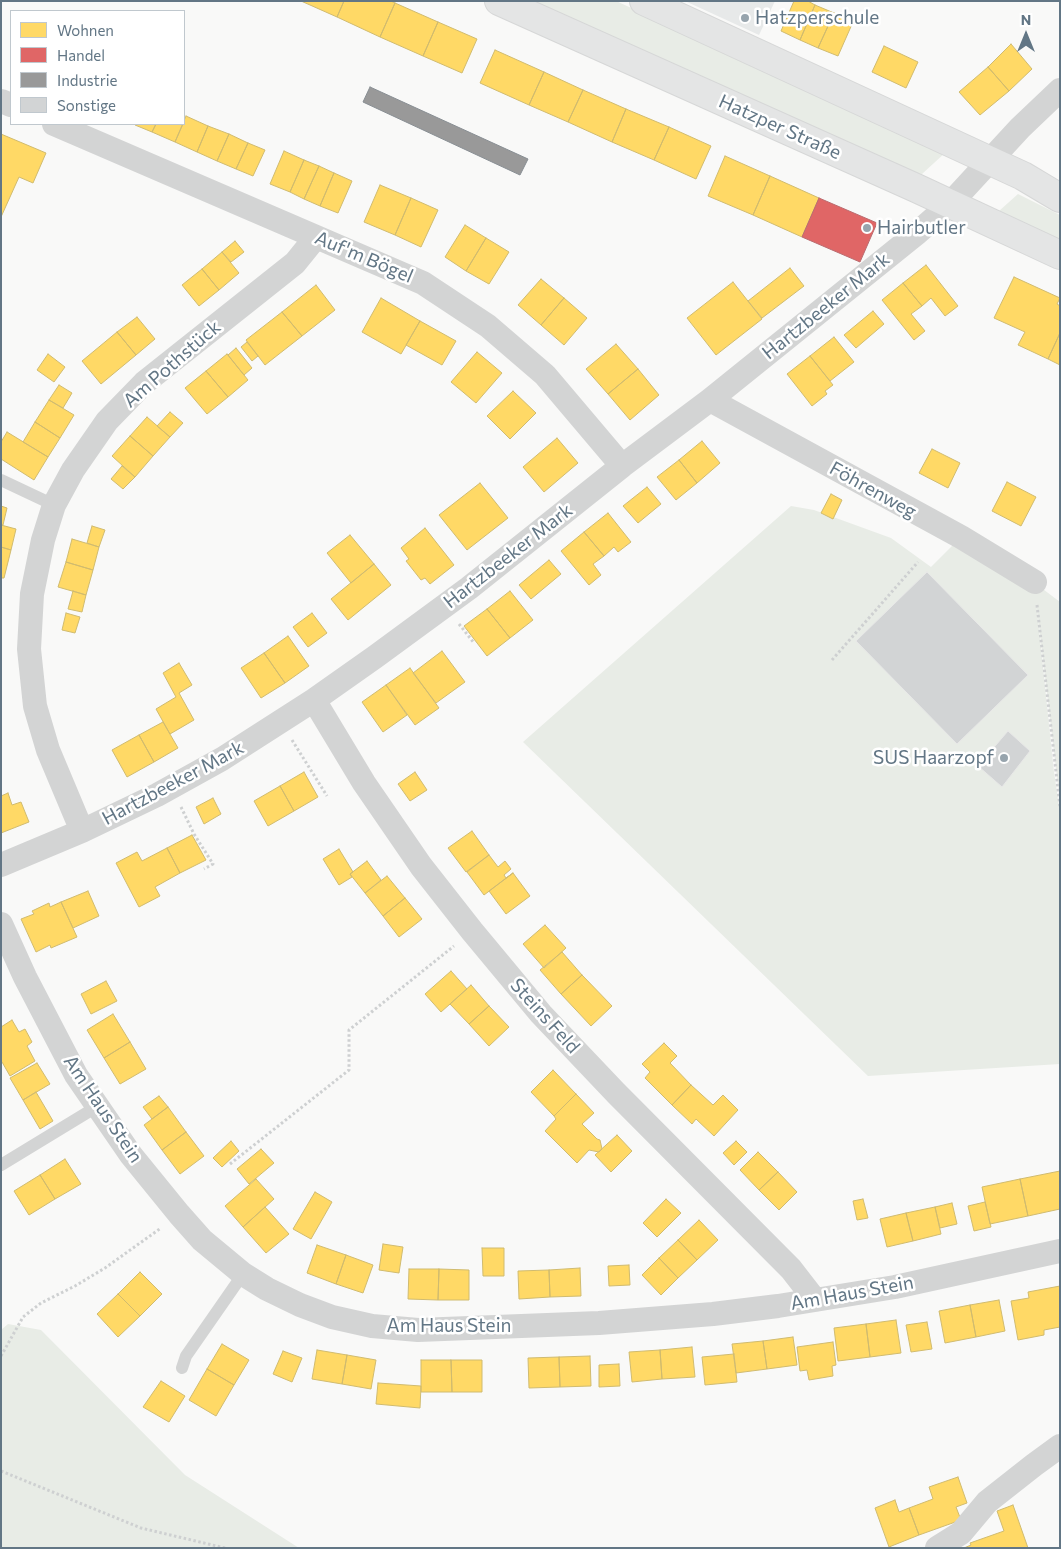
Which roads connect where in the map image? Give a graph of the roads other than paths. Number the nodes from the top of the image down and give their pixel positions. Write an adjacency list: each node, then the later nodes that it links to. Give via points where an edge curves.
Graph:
1 (499, 1): 7 (main road, Hatzper Straße)
2 (644, 1): 5 (main road)
3 (1060, 90): 5 (street, Hartzbeeker Mark)
4 (56, 125): 8 (street, Auf'm Bögel)
5 (990, 162): 6 (main road, via 1023,176); 7 (street, Hartzbeeker Mark)
6 (1060, 198)
7 (949, 204): 9 (main road, Hatzper Straße); 10 (street, Hartzbeeker Mark)
8 (316, 237): 11 (street, Auf'm Bögel, via 424,283 488,326 545,375); 13 (street, Am Pothstück, via 295,263 144,383 107,421 73,470)
9 (1060, 255)
10 (710, 400): 11 (street, Hartzbeeker Mark); 14 (street, Föhrenweg, via 961,537)
11 (622, 466): 15 (street, Hartzbeeker Mark, via 469,588)
12 (1, 480): 13 (lane)
13 (54, 505): 16 (street, Am Pothstück, via 32,594 29,649 36,706 48,750)
14 (1035, 582)
15 (314, 700): 16 (street, Hartzbeeker Mark, via 222,759); 23 (street, Steins Feld, via 421,866 472,931 548,1021 792,1269)
16 (82, 831): 17 (street, Hartzbeeker Mark)
17 (1, 865)
18 (1, 924): 19 (street, Am Haus Stein, via 72,1067)
19 (98, 1106): 20 (lane); 22 (street, Am Haus Stein, via 131,1155 179,1214 202,1240)
20 (1, 1166)
21 (1060, 1251): 23 (street, Am Haus Stein, via 895,1287)
22 (243, 1274): 23 (street, Am Haus Stein, via 300,1305 332,1317 372,1326 418,1330 599,1323 713,1314); 24 (lane, via 186,1356)
23 (815, 1300)
24 (182, 1368)
25 (1060, 1446): 26 (street, via 987,1502 961,1534)
26 (937, 1548)

